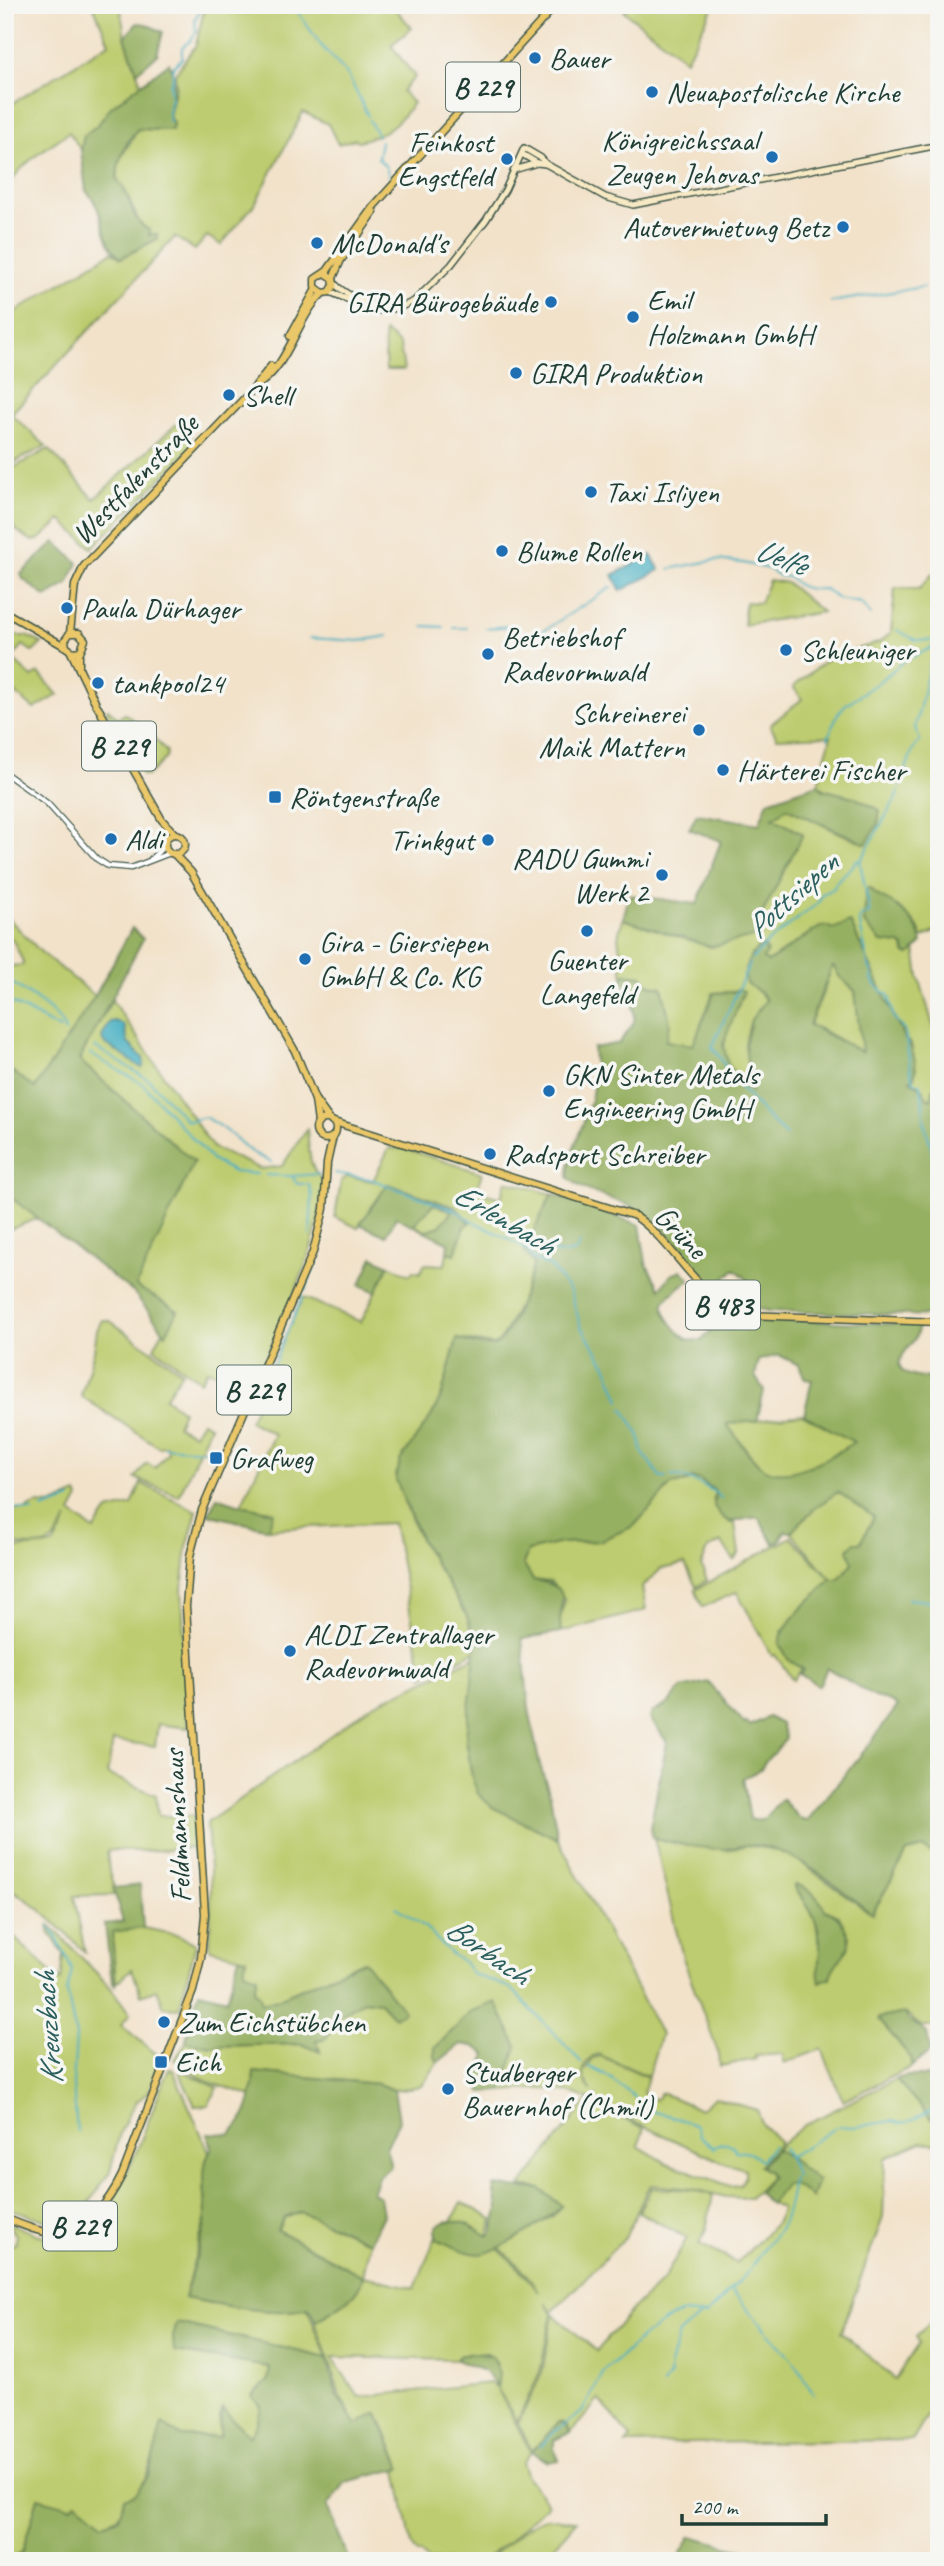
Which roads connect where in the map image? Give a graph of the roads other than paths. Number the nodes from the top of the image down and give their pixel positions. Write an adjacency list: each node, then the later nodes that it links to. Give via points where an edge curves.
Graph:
1 (556, 5): 7 (main road, B 229)
2 (939, 145): 5 (main road, via 641,203 597,193)
3 (523, 151): 4 (main road); 5 (main road); 6 (main road)
4 (537, 163): 5 (main road); 6 (main road)
5 (545, 164)
6 (514, 170): 12 (main road, via 486,220 440,276 410,304)
7 (380, 201): 8 (main road, B 229); 9 (main road, B 229, via 341,260)
8 (325, 273): 9 (main road); 10 (main road, Westfalenstraße, via 315,279)
9 (334, 280): 11 (main road, Westfalenstraße); 12 (main road, via 340,289)
10 (316, 289): 11 (main road); 13 (main road, Westfalenstraße)
11 (327, 292): 12 (main road, via 368,309); 13 (main road, Westfalenstraße, via 282,358)
12 (385, 310)
13 (256, 386): 15 (main road, Westfalenstraße, via 92,556 75,585)
14 (5, 612): 18 (main road)
15 (73, 616): 16 (main road, Westfalenstraße); 17 (main road, Westfalenstraße)
16 (79, 633): 17 (main road); 20 (main road, Westfalenstraße, via 85,642)
17 (68, 636): 18 (main road); 19 (main road, Westfalenstraße)
18 (51, 638): 19 (main road)
19 (68, 650): 20 (main road); 21 (main road, B 229)
20 (80, 651): 21 (main road, B 229)
21 (79, 669): 23 (main road, B 229)
22 (5, 773): 28 (street, via 47,803 104,864 128,869)
23 (162, 820): 24 (main road, B 229); 25 (main road, B 229)
24 (175, 834): 25 (main road); 26 (main road, via 184,839)
25 (166, 842): 27 (main road); 28 (street)
26 (184, 850): 27 (main road); 29 (main road)
27 (172, 854): 28 (street); 29 (main road)
28 (150, 859)
29 (191, 872): 30 (main road, via 291,1045)
30 (315, 1100): 31 (main road); 32 (main road)
31 (331, 1120): 32 (main road); 33 (main road, Grüne / B 483); 34 (main road)
32 (318, 1123): 35 (main road)
33 (360, 1130): 34 (main road, Grüne / B 483); 37 (main road, Grüne / B 483, via 635,1216 718,1302 746,1315)
34 (334, 1135): 35 (main road, Grüne); 36 (main road, B 229)
35 (322, 1138): 36 (main road, B 229)
36 (327, 1163): 38 (main road, Feldmannshaus / B 229, via 324,1209 310,1262 195,1531 187,1590 205,1914 201,1958 189,2002 111,2196 80,2226 58,2233)
37 (939, 1322)
38 (5, 2218)

